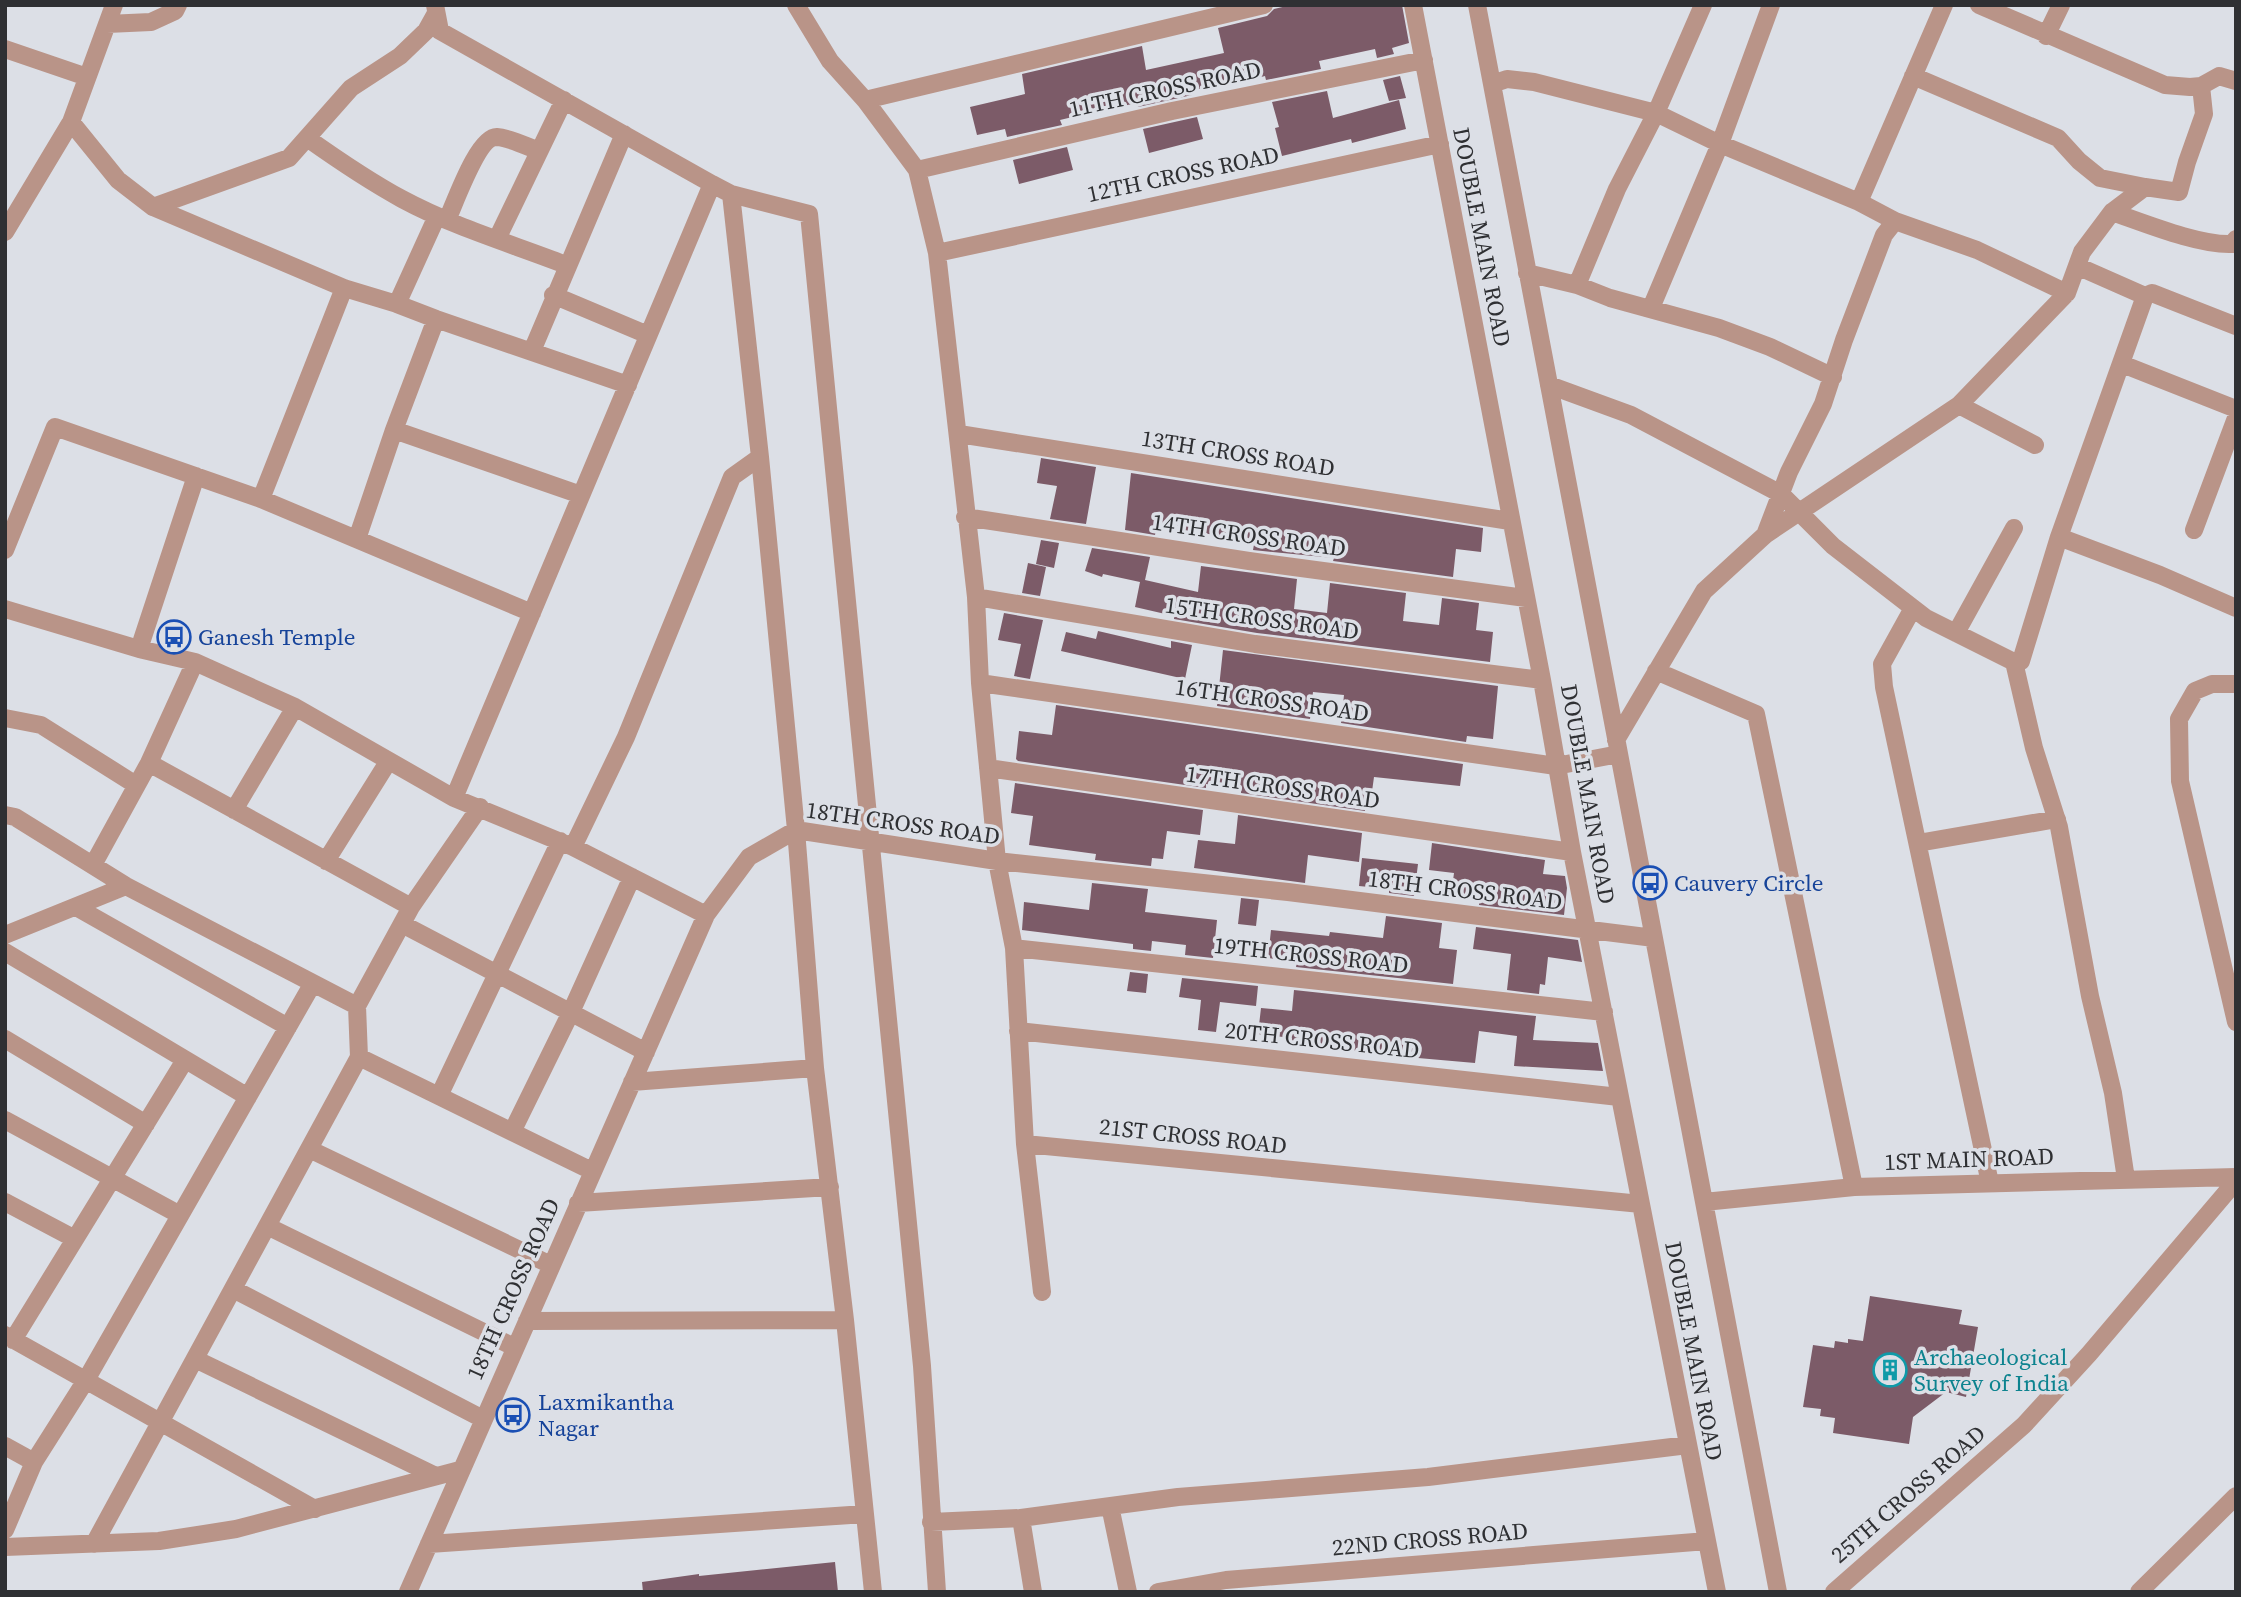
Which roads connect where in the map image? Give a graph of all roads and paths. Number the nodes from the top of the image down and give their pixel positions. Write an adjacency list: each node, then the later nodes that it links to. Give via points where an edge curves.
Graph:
1 (114, 5): 13 (street)
2 (178, 5): 13 (street, via 175,11 150,22)
3 (796, 5): 24 (street, via 830,61)
4 (1264, 5): 24 (street)
5 (1413, 5): 17 (street, DOUBLE MAIN ROAD)
6 (1476, 5): 21 (street, DOUBLE MAIN ROAD)
7 (1703, 5): 25 (street)
8 (1771, 5): 30 (street)
9 (1944, 5): 18 (street)
10 (1979, 5): 15 (street)
11 (2061, 5): 15 (street)
12 (435, 9): 14 (street)
13 (107, 24): 19 (street)
14 (433, 31): 23 (street); 28 (street, via 351,88)
15 (2046, 36): 22 (street, via 2165,85)
16 (5, 49): 19 (street)
17 (1424, 60): 29 (street, DOUBLE MAIN ROAD); 32 (street, 11TH CROSS ROAD, via 1172,111)
18 (1913, 76): 34 (street, via 2058,138 2100,178); 36 (street)
19 (87, 77): 26 (street)
20 (2236, 80): 22 (street, via 2219,76)
21 (1492, 84): 25 (street, via 1507,79 1534,82); 47 (street, DOUBLE MAIN ROAD)
22 (2201, 86): 34 (street, via 2204,114 2179,192)
23 (564, 100): 27 (street); 31 (street)
24 (865, 100): 32 (street)
25 (1656, 113): 30 (street); 48 (street)
26 (71, 122): 37 (street, via 118,180); 41 (street)
27 (624, 134): 33 (street); 45 (street)
28 (307, 138): 37 (street, via 289,158); 39 (street, via 351,170)
29 (1440, 144): 44 (street, 12TH CROSS ROAD); 76 (street, DOUBLE MAIN ROAD)
30 (1720, 144): 36 (street); 54 (street)
31 (539, 151): 39 (street, via 490,138); 42 (street)
32 (917, 170): 44 (street)
33 (712, 184): 35 (street); 57 (street)
34 (2145, 187): 38 (street)
35 (731, 194): 69 (street); 111 (street, via 809,214)
36 (1859, 202): 40 (street)
37 (153, 207): 49 (street)
38 (2112, 212): 43 (street, via 2195,239); 46 (street)
39 (442, 218): 42 (street); 53 (street)
40 (1895, 221): 50 (street, via 1978,250); 60 (street, via 1885,235)
41 (5, 232)
42 (497, 239): 45 (street)
43 (2235, 243)
44 (937, 253): 67 (street)
45 (566, 265): 51 (street)
46 (2077, 265): 50 (street); 52 (street)
47 (1527, 274): 48 (street); 62 (street, DOUBLE MAIN ROAD)
48 (1577, 285): 54 (street)
49 (344, 288): 53 (street); 73 (street)
50 (2067, 293): 63 (street)
51 (553, 295): 57 (street); 58 (street)
52 (2146, 296): 56 (street, via 2152,293 2169,298); 59 (street)
53 (397, 304): 55 (street)
54 (1651, 308): 60 (street, via 1770,347)
55 (436, 319): 58 (street); 66 (street)
56 (2236, 326)
57 (648, 335): 61 (street)
58 (532, 351): 61 (street)
59 (2122, 364): 64 (street); 80 (street)
60 (1833, 377): 71 (street)
61 (628, 385): 72 (street)
62 (1549, 385): 71 (street, via 1631,415); 99 (street, DOUBLE MAIN ROAD)
63 (1959, 405): 68 (street); 74 (street)
64 (2236, 409)
65 (2236, 418): 78 (street)
66 (394, 430): 72 (street); 81 (street)
67 (958, 434): 75 (street); 76 (street, 13TH CROSS ROAD)
68 (2035, 444)
69 (760, 457): 110 (street); 113 (street, via 733,477 625,737)
70 (196, 476): 73 (street); 82 (street, via 55,426); 90 (street)
71 (1781, 494): 74 (street); 79 (street)
72 (581, 495): 88 (street)
73 (261, 499): 81 (street)
74 (1799, 514): 79 (street); 85 (street)
75 (965, 517): 83 (street); 84 (street, 14TH CROSS ROAD)
76 (1510, 521): 84 (street, DOUBLE MAIN ROAD)
77 (2014, 528): 89 (street)
78 (2194, 530)
79 (1765, 535): 93 (street, via 1704,591)
80 (2059, 537): 86 (street); 92 (street, via 2021,661)
81 (357, 539): 88 (street)
82 (5, 550)
83 (976, 597): 94 (street, 15TH CROSS ROAD, via 1255,644); 95 (street)
84 (1526, 598): 94 (street, DOUBLE MAIN ROAD)
85 (1913, 608): 89 (street); 112 (street, via 1882,664)
86 (2236, 608)
87 (5, 609): 90 (street)
88 (532, 613): 105 (street)
89 (1955, 633): 92 (street)
90 (139, 649): 91 (street)
91 (195, 662): 97 (street); 101 (street)
92 (2014, 662): 109 (street)
93 (1656, 671): 99 (street); 157 (street, via 1756,714)
94 (1542, 680): 102 (street, DOUBLE MAIN ROAD)
95 (980, 683): 102 (street, 16TH CROSS ROAD); 103 (street)
96 (2236, 684): 134 (street, via 2212,684 2195,691 2179,719 2180,781)
97 (295, 707): 100 (street); 107 (street)
98 (5, 718): 104 (street, via 41,725)
99 (1617, 747): 102 (street, 16TH CROSS ROAD); 126 (street, DOUBLE MAIN ROAD)
100 (388, 762): 105 (street); 115 (street)
101 (149, 763): 104 (street); 107 (street)
102 (1556, 766): 114 (street, DOUBLE MAIN ROAD)
103 (988, 768): 114 (street, 17TH CROSS ROAD); 116 (street)
104 (136, 785): 117 (street)
105 (454, 798): 106 (street)
106 (480, 807): 113 (street); 121 (street)
107 (234, 810): 115 (street)
108 (5, 815): 117 (street)
109 (2057, 819): 112 (street); 153 (street)
110 (796, 830): 111 (street, 18TH CROSS ROAD); 122 (street, 18TH CROSS ROAD, via 749,857); 141 (street)
111 (871, 843): 116 (street, 18TH CROSS ROAD); 187 (street, via 922,1366)
112 (1918, 843): 155 (street)
113 (567, 844): 118 (street); 129 (street)
114 (1572, 852): 124 (street, DOUBLE MAIN ROAD)
115 (326, 861): 121 (street)
116 (997, 861): 124 (street, 18TH CROSS ROAD); 127 (street)
117 (93, 865): 119 (street)
118 (632, 877): 122 (street); 132 (street)
119 (126, 886): 120 (street); 130 (street)
120 (76, 907): 125 (street); 135 (street)
121 (411, 907): 123 (street)
122 (706, 915): 138 (street, 18TH CROSS ROAD)
123 (401, 924): 129 (street); 131 (street)
124 (1588, 930): 126 (street, 18TH CROSS ROAD); 133 (street, DOUBLE MAIN ROAD)
125 (5, 935)
126 (1654, 938): 159 (street, DOUBLE MAIN ROAD)
127 (1014, 948): 133 (street, 19TH CROSS ROAD); 136 (street)
128 (5, 952): 140 (street)
129 (499, 973): 132 (street); 143 (street)
130 (313, 983): 131 (street); 135 (street)
131 (357, 1006): 139 (street)
132 (571, 1012): 138 (street); 148 (street)
133 (1604, 1012): 145 (street, DOUBLE MAIN ROAD)
134 (2236, 1022)
135 (288, 1027): 144 (street)
136 (1018, 1031): 145 (street, 20TH CROSS ROAD); 149 (street)
137 (5, 1039): 147 (street)
138 (646, 1052): 142 (street, 18TH CROSS ROAD)
139 (359, 1057): 143 (street); 150 (street)
140 (185, 1060): 144 (street); 147 (street)
141 (815, 1068): 142 (street); 156 (street)
142 (632, 1082): 151 (street, 18TH CROSS ROAD)
143 (439, 1096): 148 (street)
144 (248, 1097): 162 (street)
145 (1619, 1097): 161 (street, DOUBLE MAIN ROAD)
146 (5, 1121): 152 (street)
147 (146, 1124): 152 (street)
148 (512, 1132): 151 (street)
149 (1025, 1144): 161 (street, 21ST CROSS ROAD); 167 (street)
150 (309, 1149): 163 (street); 165 (street)
151 (592, 1171): 160 (street, 18TH CROSS ROAD)
152 (112, 1179): 162 (street); 164 (street)
153 (2126, 1179): 154 (street, 1ST MAIN ROAD); 155 (street, 1ST MAIN ROAD)
154 (2236, 1179): 201 (street, 25TH CROSS ROAD, via 2024,1425)
155 (1990, 1183): 157 (street, 1ST MAIN ROAD)
156 (830, 1187): 160 (street); 168 (street)
157 (1854, 1187): 159 (street, 1ST MAIN ROAD)
158 (5, 1202): 164 (street)
159 (1704, 1202): 200 (street, DOUBLE MAIN ROAD)
160 (578, 1203): 165 (street, 18TH CROSS ROAD)
161 (1641, 1204): 176 (street, DOUBLE MAIN ROAD)
162 (180, 1216): 173 (street)
163 (267, 1226): 166 (street); 171 (street)
164 (75, 1239): 170 (street)
165 (551, 1265): 169 (street, 18TH CROSS ROAD)
166 (233, 1289): 172 (street); 174 (street)
167 (1042, 1292)
168 (845, 1320): 169 (street); 185 (street)
169 (527, 1321): 171 (street, 18TH CROSS ROAD)
170 (9, 1337): 173 (street)
171 (514, 1347): 174 (street, 18TH CROSS ROAD)
172 (195, 1359): 175 (street); 181 (street)
173 (86, 1380): 175 (street); 179 (street)
174 (483, 1419): 180 (street, 18TH CROSS ROAD)
175 (161, 1422): 184 (street); 190 (street)
176 (1688, 1445): 183 (street, via 1428,1477); 189 (street, DOUBLE MAIN ROAD)
177 (5, 1446): 179 (street)
178 (5, 1461): 179 (street)
179 (34, 1462): 188 (street)
180 (460, 1471): 181 (street); 191 (street, 18TH CROSS ROAD)
181 (436, 1476): 184 (street)
182 (2236, 1497): 202 (street)
183 (1110, 1506): 186 (street); 197 (street)
184 (314, 1509): 190 (street, via 236,1529 159,1541)
185 (865, 1514): 191 (street); 194 (street)
186 (1021, 1518): 187 (street); 196 (street)
187 (931, 1522): 195 (street)
188 (5, 1530)
189 (1707, 1541): 198 (street, 22ND CROSS ROAD, via 1226,1580); 199 (street, DOUBLE MAIN ROAD)
190 (94, 1544): 192 (street)
191 (429, 1544): 193 (street, 18TH CROSS ROAD)
192 (5, 1547)
193 (408, 1592)
194 (873, 1592)
195 (937, 1592)
196 (1033, 1592)
197 (1128, 1592)
198 (1158, 1592)
199 (1717, 1592)
200 (1778, 1592)
201 (1834, 1592)
202 (2139, 1592)

